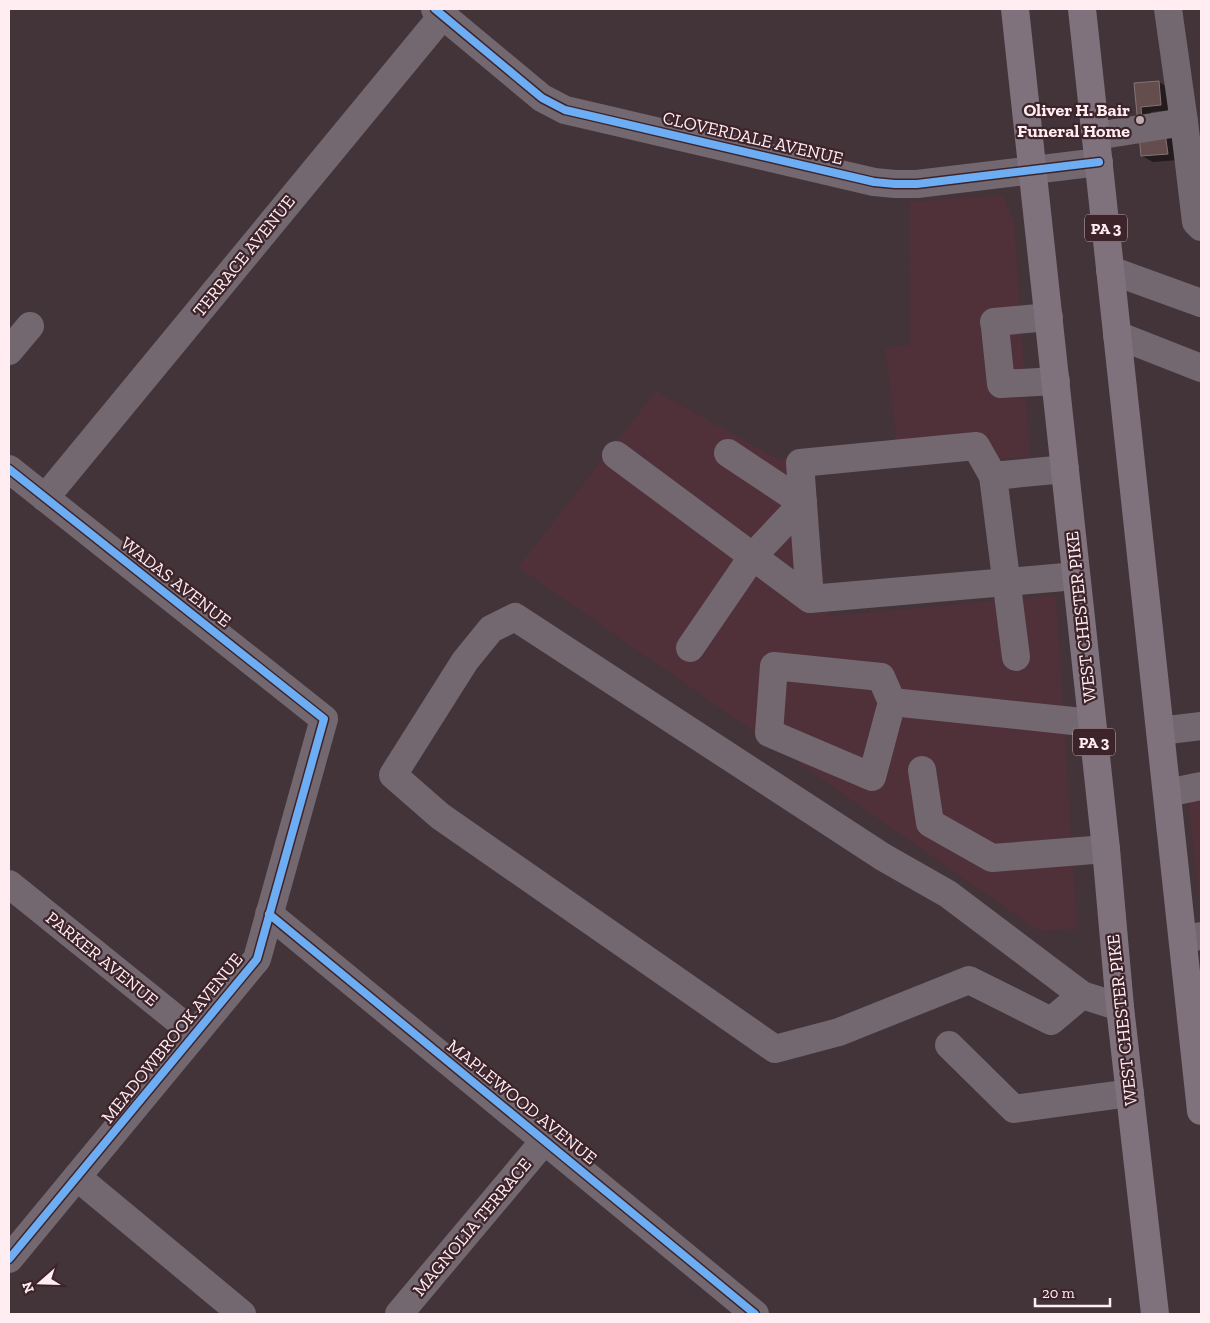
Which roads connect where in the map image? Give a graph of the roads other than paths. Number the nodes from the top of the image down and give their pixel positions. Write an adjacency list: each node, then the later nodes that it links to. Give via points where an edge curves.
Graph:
1 (1015, 9): 8 (main road, WEST CHESTER PIKE / PA 3)
2 (1082, 9): 6 (main road, PA 3)
3 (1168, 9): 5 (street)
4 (439, 12): 8 (street, CLOVERDALE AVENUE, via 542,98 565,110 874,182 916,184); 23 (street, TERRACE AVENUE)
5 (1184, 122): 6 (street); 9 (street, via 1196,222)
6 (1096, 136): 7 (main road, PA 3)
7 (1098, 162): 8 (street, CLOVERDALE AVENUE); 10 (main road, PA 3)
8 (1033, 170): 12 (main road, WEST CHESTER PIKE / PA 3)
9 (1201, 227)
10 (1110, 270): 11 (street); 14 (main road, PA 3)
11 (1201, 303)
12 (1049, 317): 17 (main road, WEST CHESTER PIKE / PA 3); 17 (street, via 994,322 1001,384)
13 (30, 326): 15 (street)
14 (1117, 334): 16 (street); 35 (main road, PA 3)
15 (9, 351)
16 (1201, 368)
17 (1056, 381): 21 (main road, WEST CHESTER PIKE / PA 3)
18 (728, 453): 24 (street)
19 (616, 455): 25 (street)
20 (9, 469): 23 (street, WADAS AVENUE)
21 (1065, 469): 22 (street); 26 (main road, WEST CHESTER PIKE / PA 3)
22 (992, 476): 24 (street, via 976,446 800,463); 27 (street)
23 (45, 498): 32 (street, WADAS AVENUE)
24 (803, 502): 25 (street); 28 (street)
25 (753, 556): 28 (street); 29 (street)
26 (1076, 576): 27 (street); 33 (main road, WEST CHESTER PIKE / PA 3)
27 (1006, 582): 28 (street); 30 (street)
28 (810, 599)
29 (690, 648)
30 (1016, 657)
31 (892, 702): 31 (street, via 881,677 774,666 769,733 872,777); 33 (street)
32 (324, 719): 41 (street, MEADOWBROOK AVENUE)
33 (1092, 723): 39 (main road, WEST CHESTER PIKE / PA 3)
34 (1201, 726): 35 (street)
35 (1160, 731): 38 (main road, PA 3)
36 (922, 770): 39 (street, via 930,823 992,858)
37 (1201, 786): 38 (street)
38 (1167, 793): 42 (main road, PA 3)
39 (1106, 849): 44 (main road, WEST CHESTER PIKE / PA 3)
40 (9, 884): 45 (street, PARKER AVENUE)
41 (269, 914): 45 (street, MEADOWBROOK AVENUE, via 257,959); 49 (street, MAPLEWOOD AVENUE)
42 (1192, 938): 48 (main road, PA 3)
43 (1082, 995): 43 (street, via 948,894 883,857 516,617 491,629 465,661 393,775 440,816 775,1049 840,1032 969,980 1051,1021); 44 (street)
44 (1120, 1007): 47 (main road, WEST CHESTER PIKE / PA 3)
45 (195, 1034): 50 (street, MEADOWBROOK AVENUE)
46 (949, 1045): 47 (street, via 1014,1109)
47 (1130, 1093): 55 (main road, WEST CHESTER PIKE / PA 3)
48 (1200, 1094)
49 (544, 1140): 53 (street, MAGNOLIA TERRACE); 54 (street, MAPLEWOOD AVENUE)
50 (77, 1176): 51 (street, MEADOWBROOK AVENUE); 52 (street)
51 (10, 1255)
52 (242, 1314)
53 (399, 1314)
54 (755, 1314)
55 (1155, 1314)

